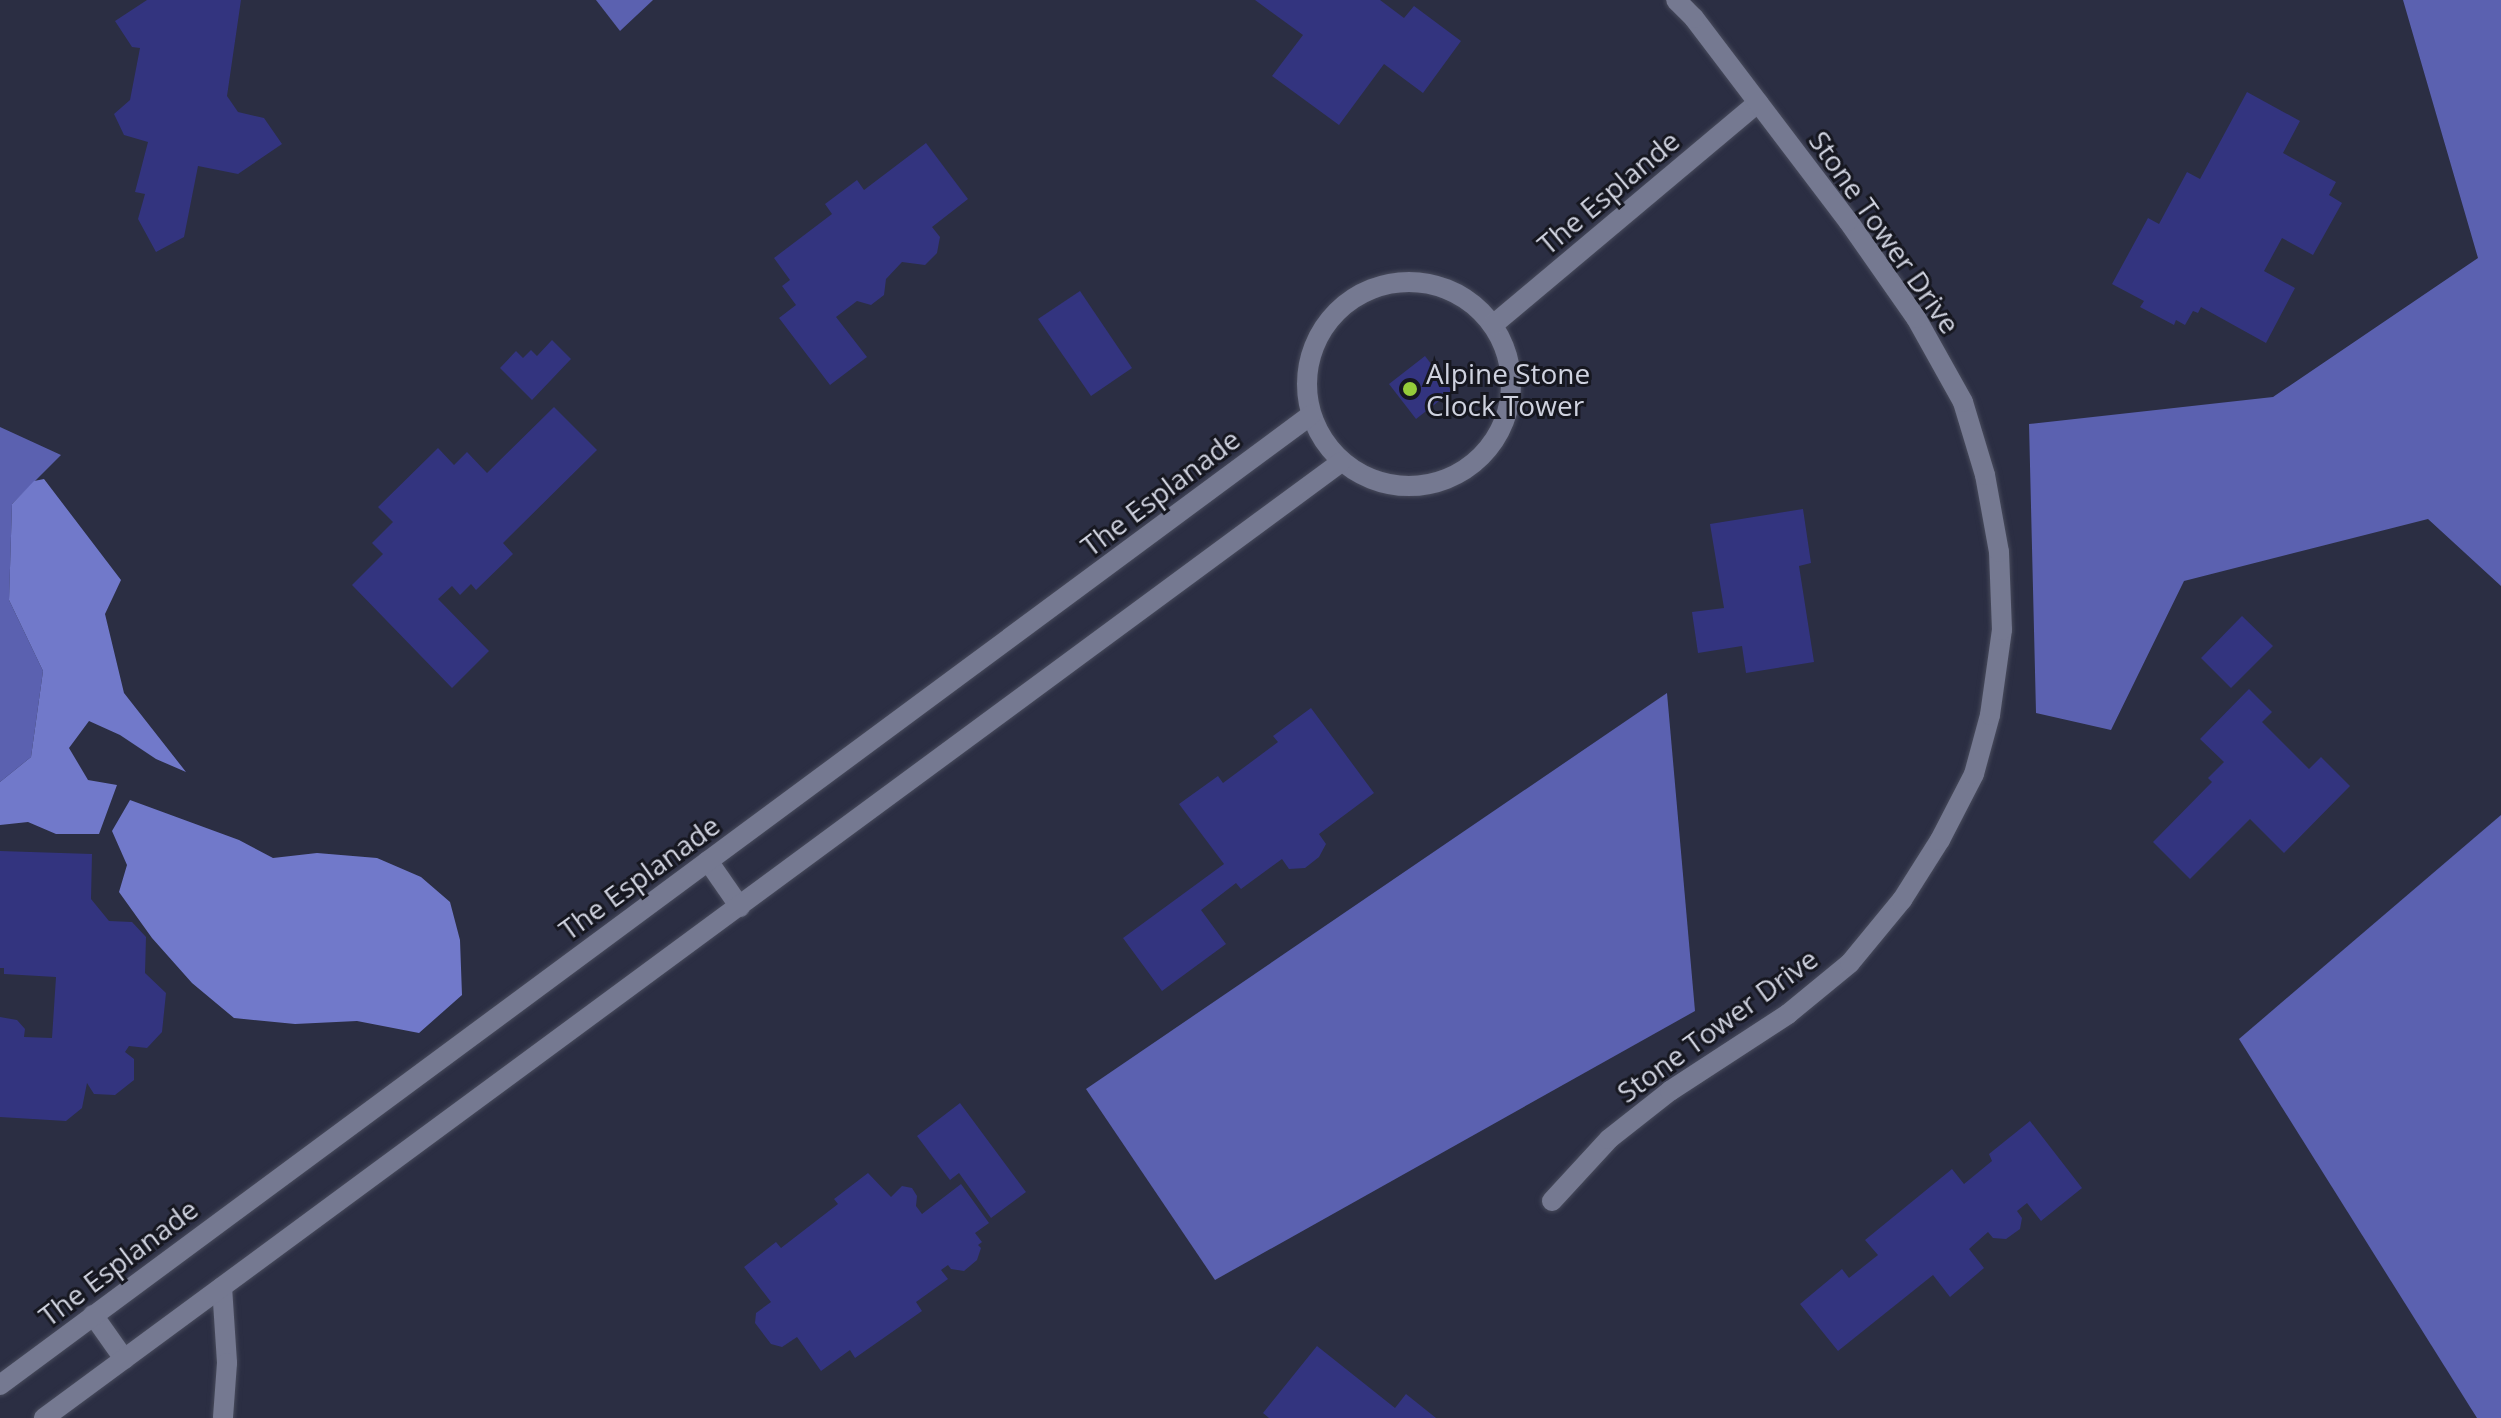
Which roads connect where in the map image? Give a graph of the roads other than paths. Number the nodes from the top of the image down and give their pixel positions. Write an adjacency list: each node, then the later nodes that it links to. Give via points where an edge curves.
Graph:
1 (1676, 0): 2 (street, Stone Tower Drive)
2 (1758, 103): 3 (street, The Esplande); 8 (street, Stone Tower Drive, via 1916,318 1963,402 1985,475 1999,552 2002,630 1990,715 1974,774 1940,840 1902,900 1850,963 1788,1014 1670,1091 1609,1139)
3 (1493, 325): 4 (street, via 1471,302 1442,287 1411,281 1379,286 1350,300 1312,351 1306,383); 5 (street, via 1507,355 1511,388 1505,420 1489,449 1434,484 1401,487 1369,479)
4 (1311, 415): 5 (street); 6 (street, The Esplanade)
5 (1341, 462): 7 (street)
6 (708, 861): 7 (street); 10 (street, The Esplanade)
7 (740, 907): 9 (street)
8 (1552, 1201)
9 (222, 1287): 11 (street); 14 (street, via 227,1363)
10 (93, 1315): 11 (street); 12 (street, The Esplanade)
11 (124, 1359): 13 (street)
12 (0, 1385)
13 (44, 1418)
14 (223, 1418)

